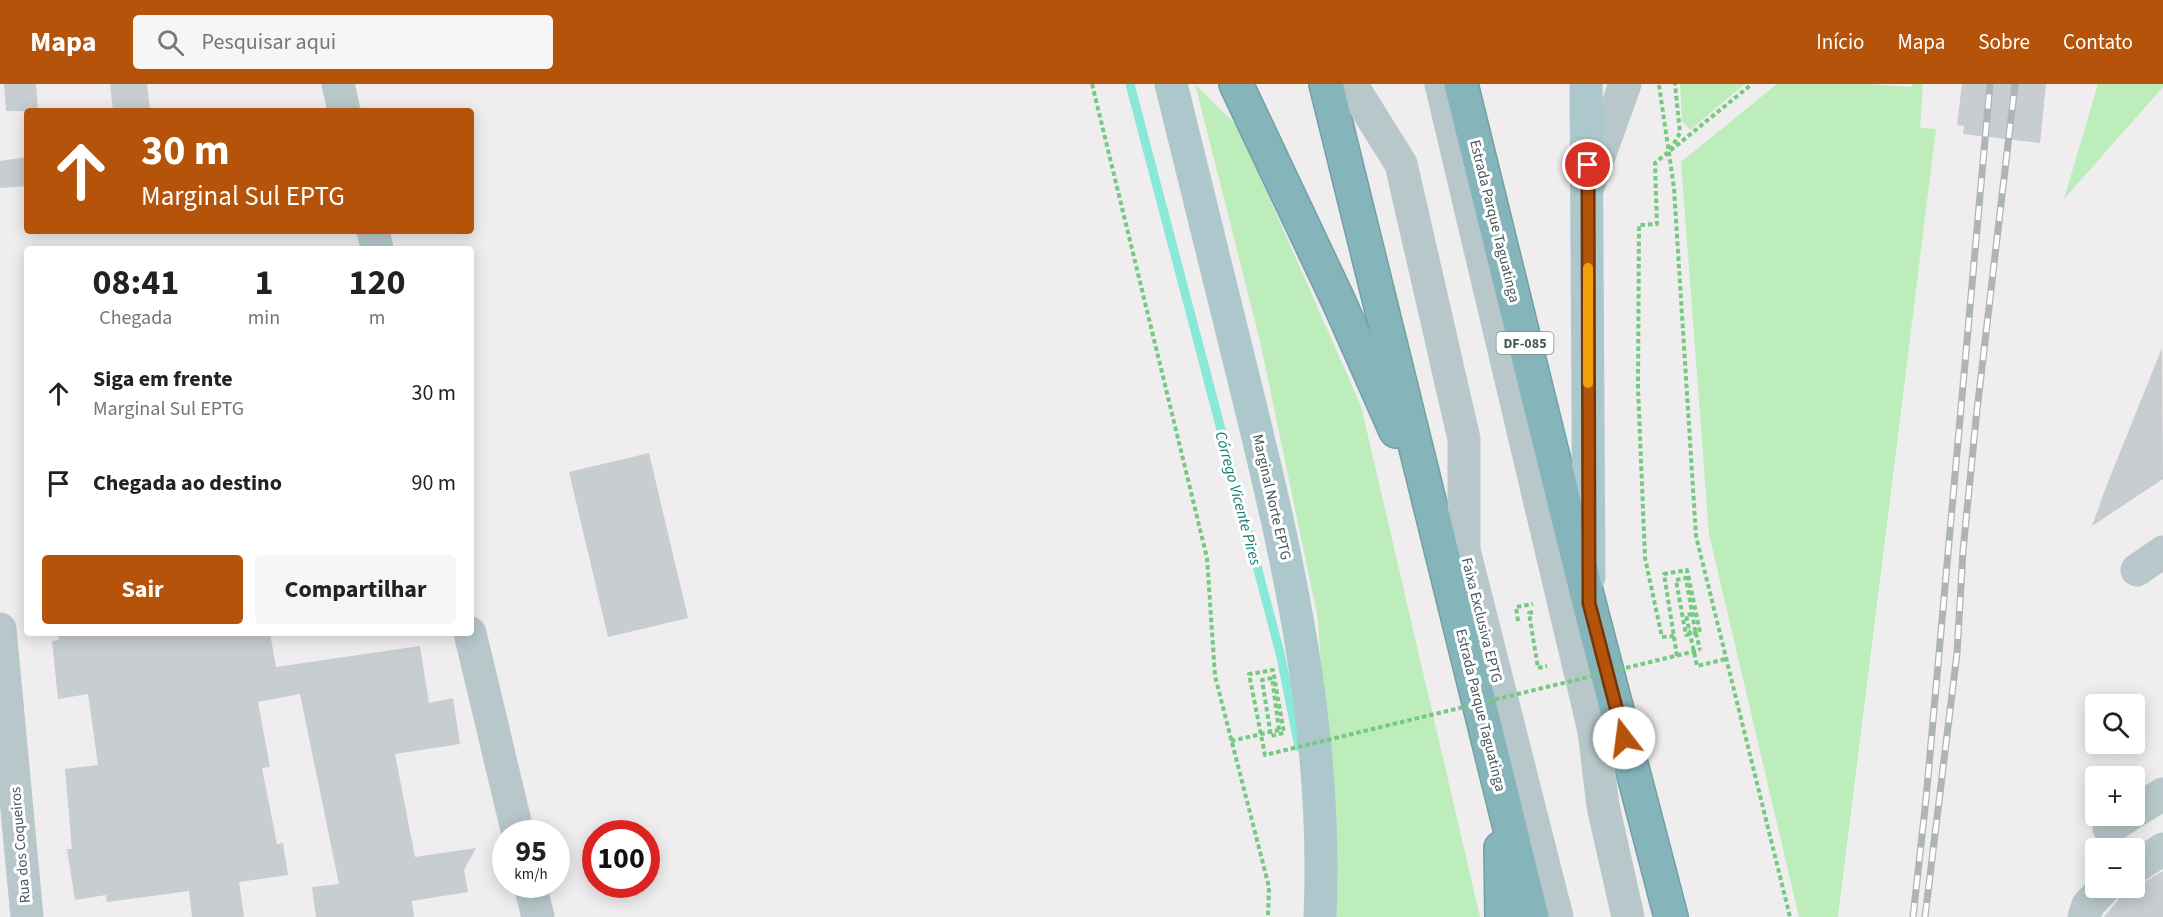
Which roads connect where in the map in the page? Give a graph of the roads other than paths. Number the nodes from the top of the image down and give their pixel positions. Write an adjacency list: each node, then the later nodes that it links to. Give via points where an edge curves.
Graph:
1 (338, 84): 10 (street)
2 (1172, 84): 28 (main road, Marginal Norte EPTG, via 1278,517 1301,637 1318,759)
3 (1236, 84): 12 (highway)
4 (1326, 84): 12 (highway, Estrada Parque Taguatinga)
5 (1354, 84): 25 (street, Faixa Exclusiva EPTG, via 1401,164 1464,439 1464,550)
6 (1441, 84): 20 (street, via 1594,731)
7 (1461, 84): 13 (highway, Estrada Parque Taguatinga / DF-085)
8 (1586, 84): 11 (main road)
9 (1625, 84): 11 (street)
10 (343, 108)
11 (1588, 187): 13 (main road)
12 (1432, 511): 16 (highway, Estrada Parque Taguatinga)
13 (1589, 603): 32 (highway, Estrada Parque Taguatinga / DF-085)
14 (0, 629): 26 (street, Rua dos Coqueiros)
15 (471, 636): 19 (street)
16 (1500, 786): 25 (highway, Estrada Parque Taguatinga); 29 (highway)
17 (2163, 794): 18 (street)
18 (2145, 806)
19 (515, 820)
20 (1611, 841): 30 (street); 31 (street)
21 (2163, 849): 22 (street)
22 (2145, 861)
23 (533, 898): 27 (street)
24 (2095, 898): 33 (street)
25 (1548, 911)
26 (27, 917)
27 (538, 917)
28 (1320, 917)
29 (1502, 917)
30 (1628, 917)
31 (1650, 917)
32 (1671, 917)
33 (2084, 917)

